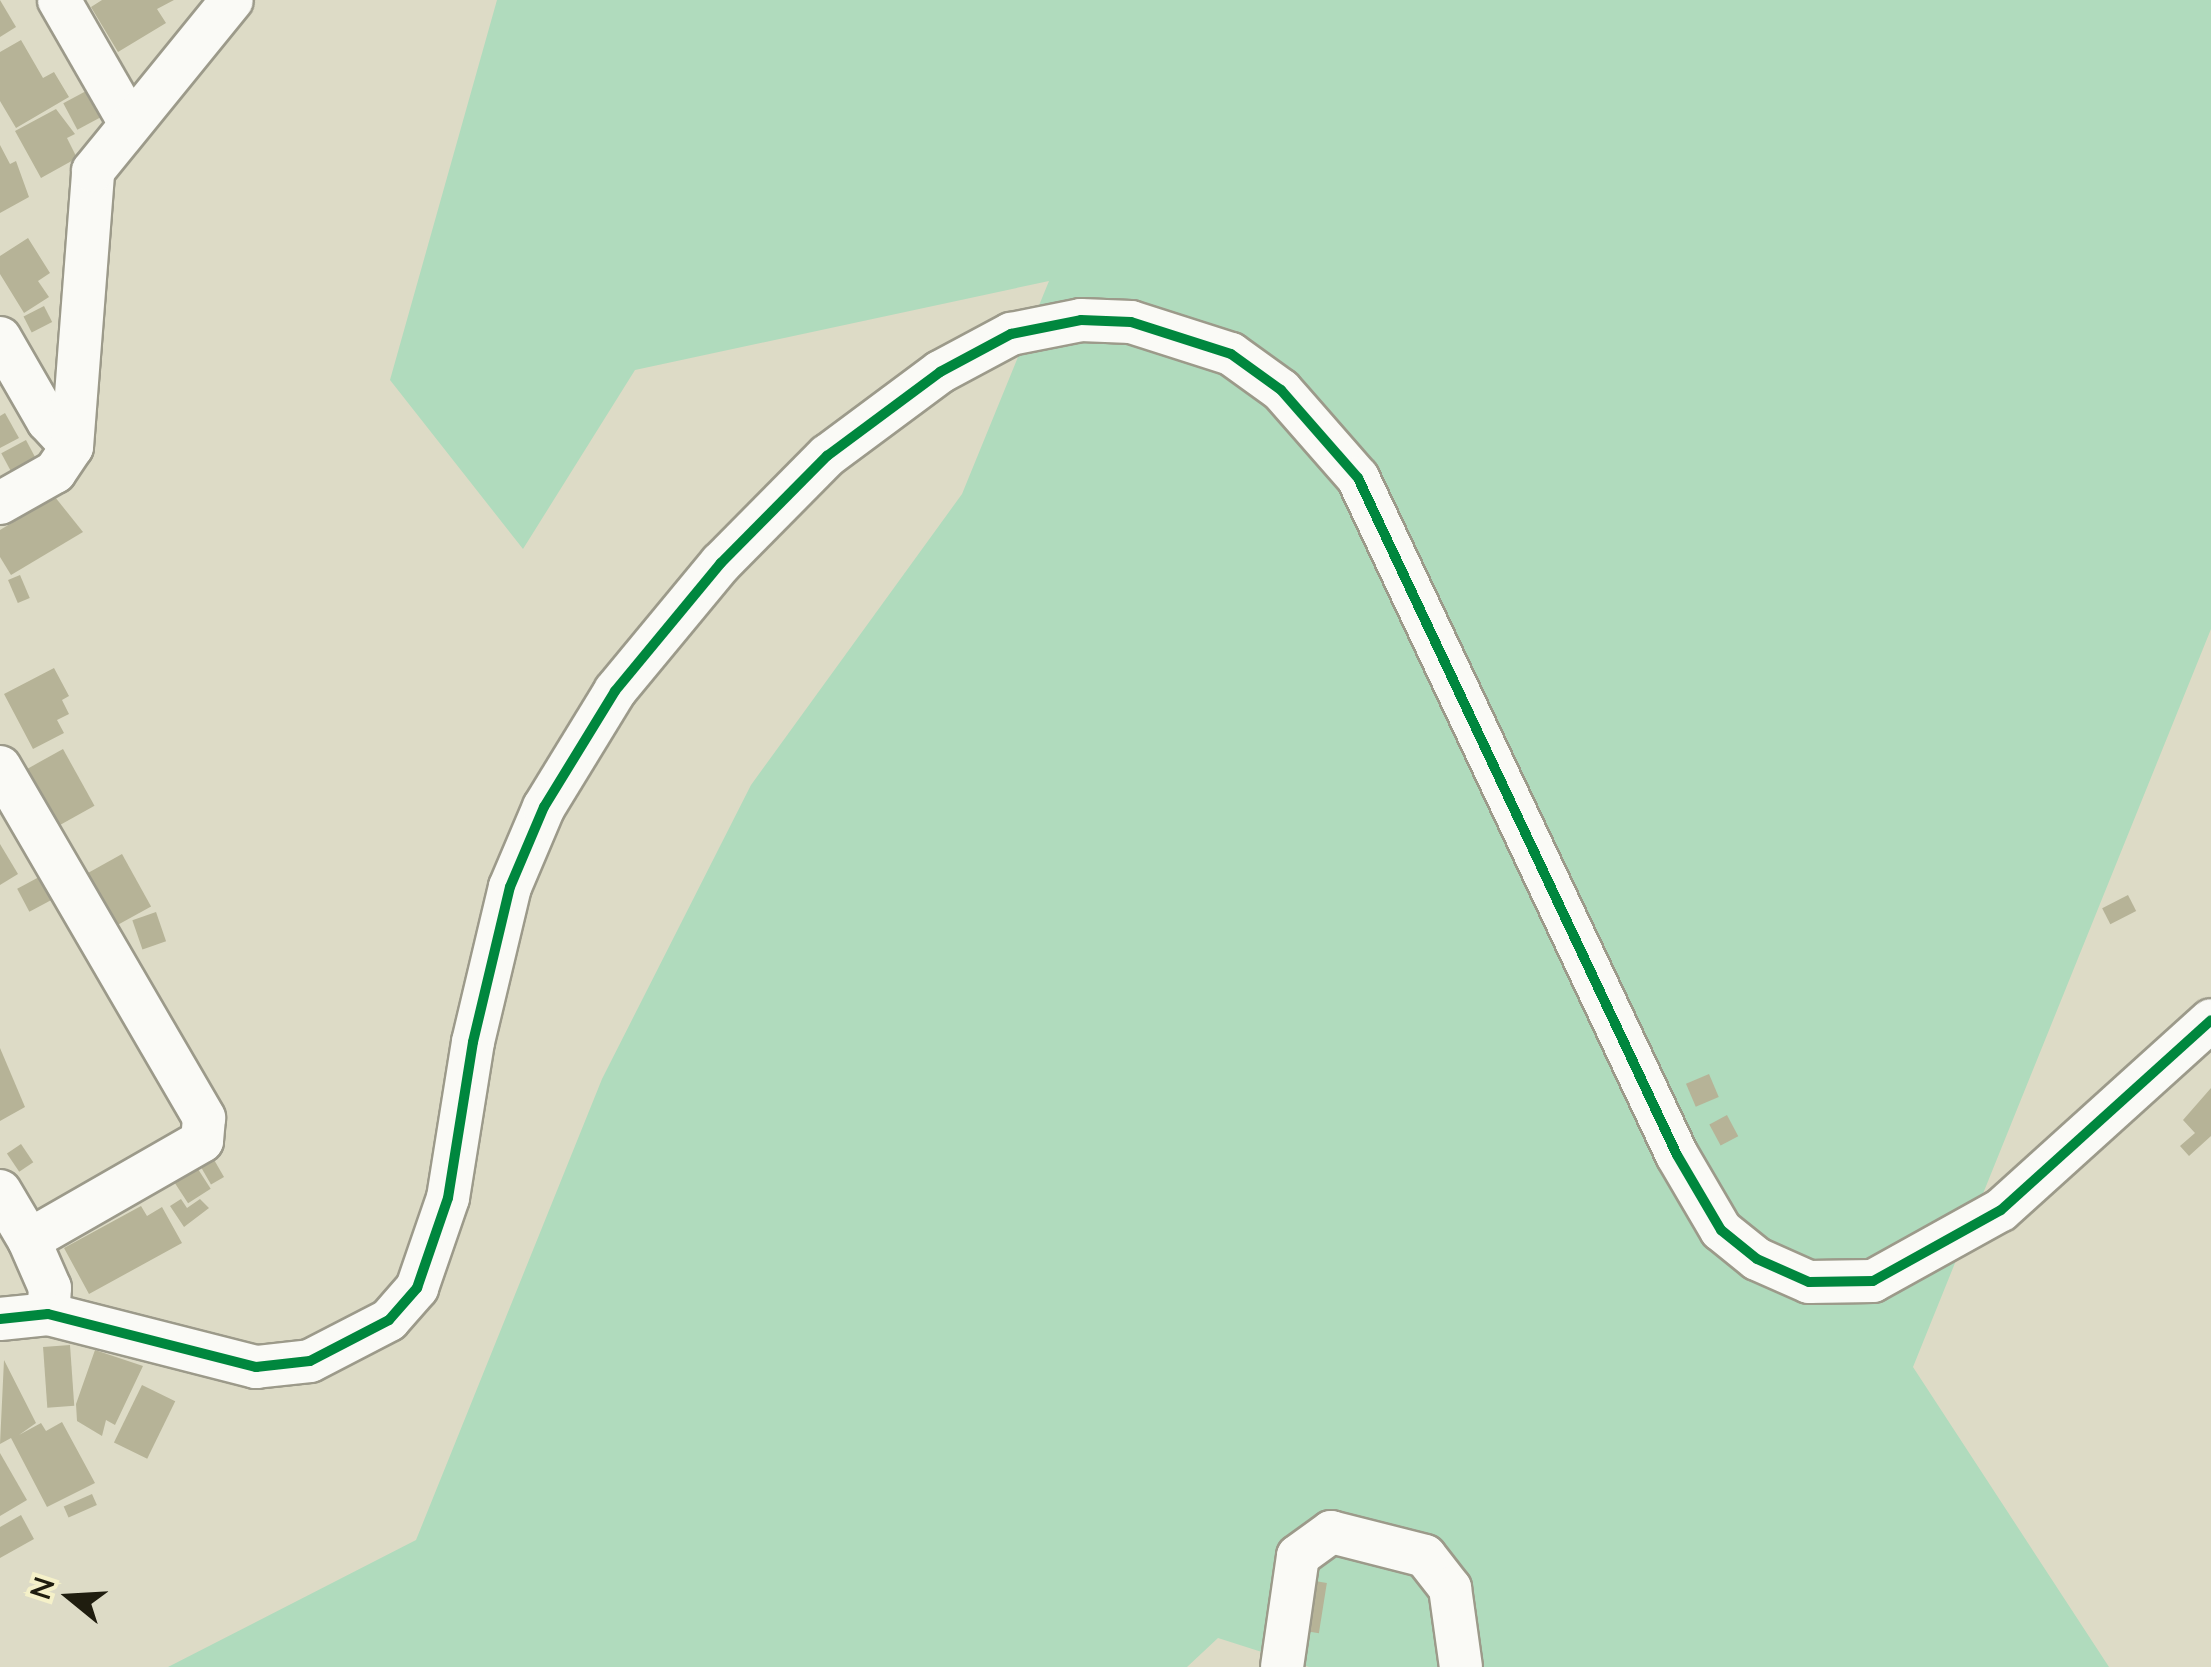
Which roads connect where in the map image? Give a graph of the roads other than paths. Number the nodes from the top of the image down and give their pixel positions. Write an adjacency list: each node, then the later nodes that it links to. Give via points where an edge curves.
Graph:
1 (59, 0): 3 (street)
2 (232, 0): 3 (street)
3 (128, 120): 5 (street, via 93,171 87,194)
4 (0, 338): 5 (street, via 48,421)
5 (72, 447): 6 (street, via 55,472)
6 (0, 503)
7 (0, 768): 10 (street, via 204,1118 202,1141)
8 (2211, 1020): 11 (street, via 2000,1210 1873,1281 1809,1282 1757,1259 1721,1230 1677,1155 1358,478 1281,390 1230,354 1131,322 1081,320 1010,334 940,372 827,456 722,563 615,692 544,807 510,887 473,1042 448,1198 418,1288 389,1320 310,1360 256,1367)
9 (0, 1191): 10 (street)
10 (28, 1240): 11 (street, via 50,1288)
11 (48, 1314): 12 (street)
12 (0, 1319)
13 (1282, 1667): 14 (street, via 1298,1556 1331,1532 1425,1556 1450,1588)
14 (1461, 1667)

